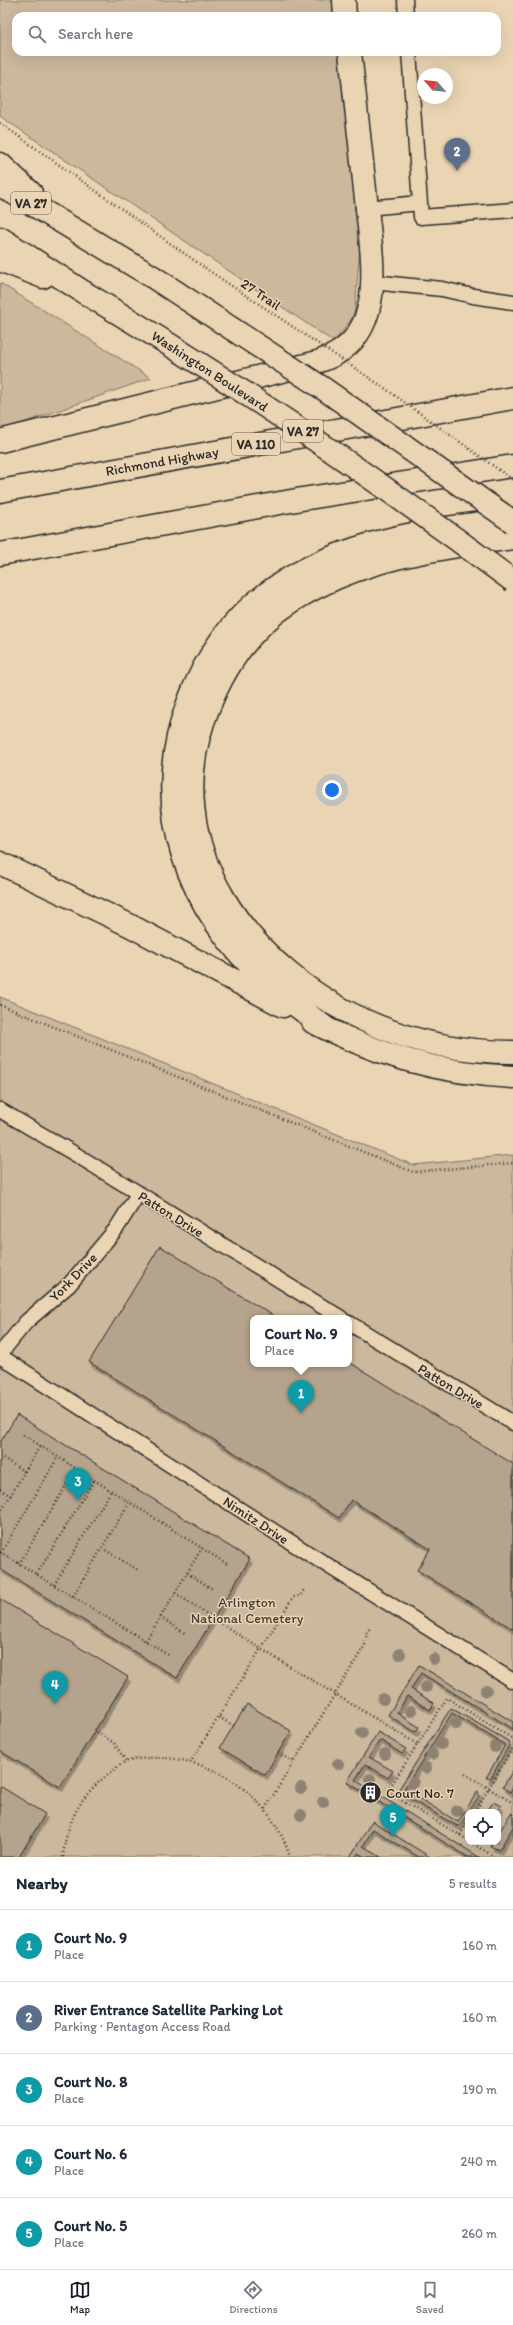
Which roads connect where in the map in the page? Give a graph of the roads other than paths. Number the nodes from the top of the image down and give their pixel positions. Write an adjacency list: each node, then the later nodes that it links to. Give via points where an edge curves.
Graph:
1 (344, 0): 3 (main road)
2 (405, 0): 4 (lane)
3 (346, 12)
4 (406, 12)
5 (350, 56): 10 (main road)
6 (409, 56): 9 (lane)
7 (0, 164): 12 (main road)
8 (0, 185): 12 (main road, VA 27)
9 (420, 203): 10 (lane); 11 (lane, via 421,217)
10 (367, 208): 15 (main road)
11 (513, 210)
12 (62, 221): 22 (main road, VA 27, bridge, via 153,276)
13 (0, 238): 16 (main road, Washington Boulevard / VA 27)
14 (0, 260): 16 (main road)
15 (372, 282): 17 (lane, via 442,289); 19 (main road, via 368,311 352,342 342,350 314,363)
16 (85, 293): 25 (main road, Washington Boulevard / VA 27, bridge, via 184,352 347,461)
17 (513, 302)
18 (513, 398): 21 (main road, Richmond Highway / VA 110)
19 (0, 441)
20 (513, 466): 24 (main road, via 302,499)
21 (0, 491)
22 (513, 520): 27 (main road, via 375,543 327,559 290,578 253,605 218,644 204,666 183,717 172,767 172,794 177,836 188,875 211,917 247,960 270,984)
23 (513, 538): 28 (main road, via 410,553 334,578 289,602 269,618 236,655 212,698 197,746 192,794 194,821 200,847 218,889 247,932 287,971 340,1008 397,1034 449,1047)
24 (0, 554)
25 (513, 581)
26 (0, 863): 27 (main road, via 116,918)
27 (326, 1028): 29 (main road, via 358,1043 416,1064 483,1075)
28 (513, 1052)
29 (513, 1077)
30 (0, 1110): 31 (lane, Patton Drive)
31 (138, 1194): 32 (lane, Patton Drive); 34 (lane, York Drive, via 116,1229 80,1273 26,1322)
32 (336, 1315)
33 (352, 1325): 35 (lane, Patton Drive)
34 (0, 1355): 36 (lane, Nimitz Drive, via 311,1556)
35 (513, 1424)
36 (513, 1681)

